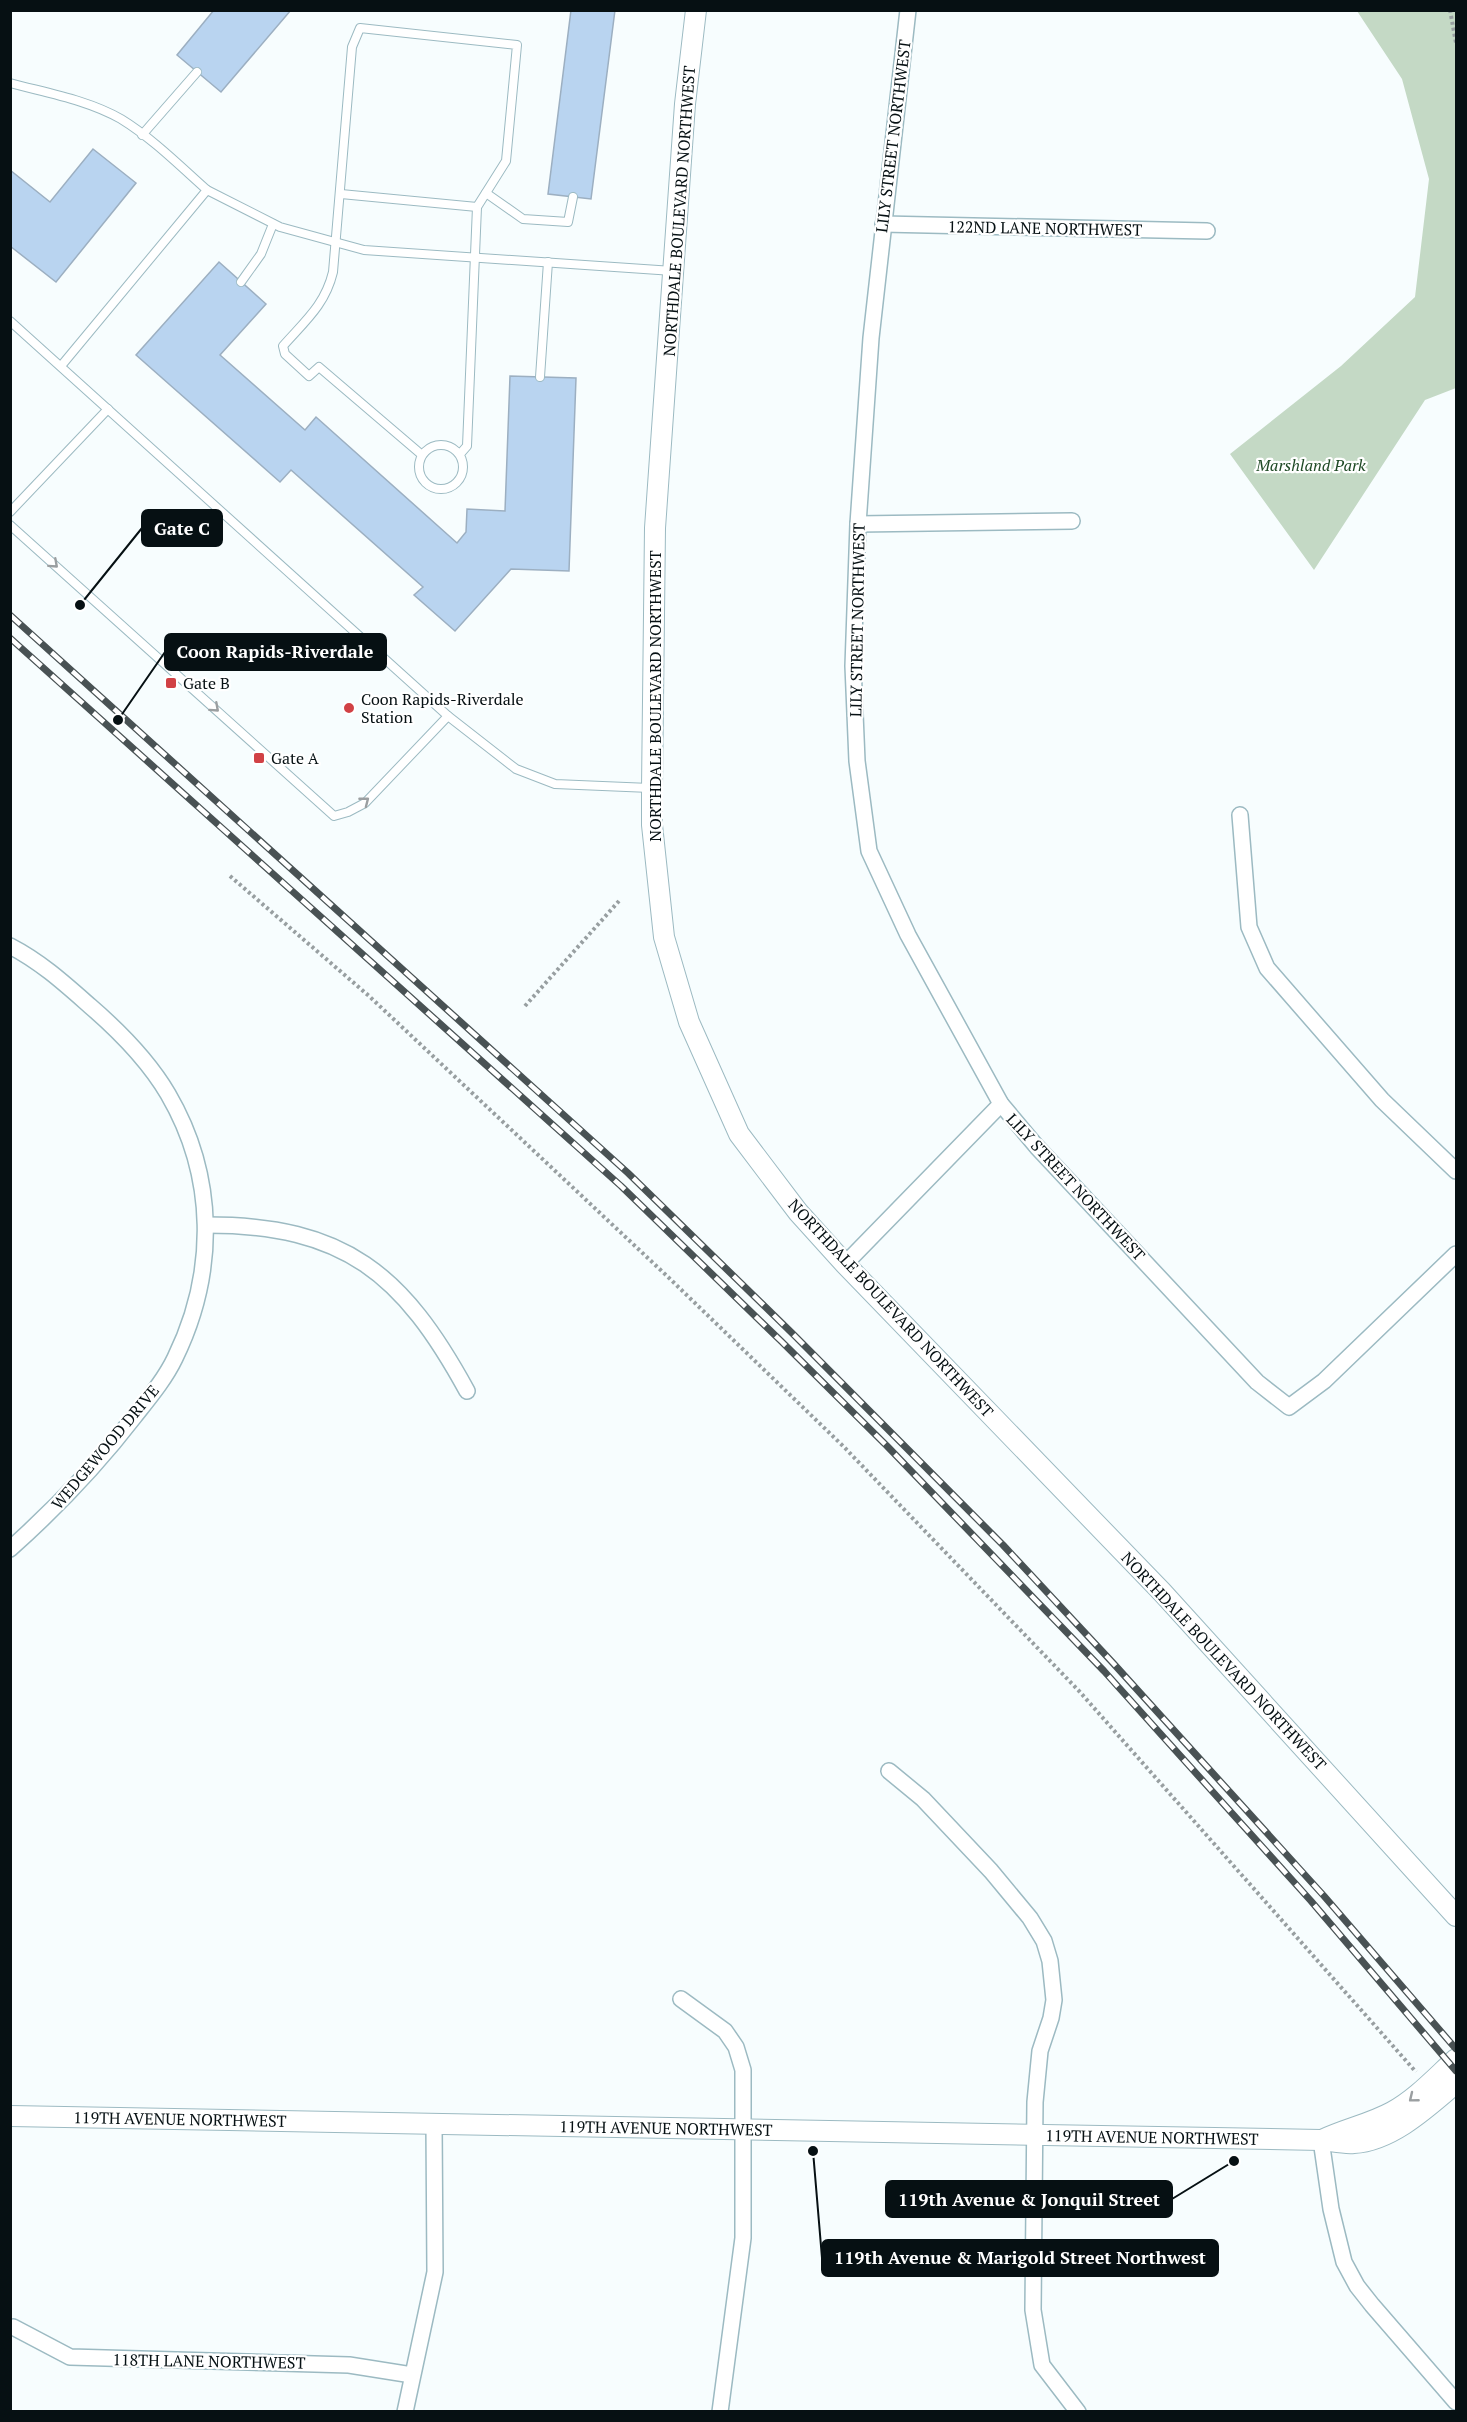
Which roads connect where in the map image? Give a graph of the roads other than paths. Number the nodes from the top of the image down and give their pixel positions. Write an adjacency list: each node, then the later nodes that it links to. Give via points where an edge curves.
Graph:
1 (696, 10): 17 (street, NORTHDALE BOULEVARD NORTHWEST)
2 (908, 10): 12 (street, LILY STREET NORTHWEST)
3 (196, 72): 5 (lane)
4 (10, 83): 5 (lane, via 86,105 120,119)
5 (142, 135): 6 (lane)
6 (207, 190): 11 (lane); 20 (lane)
7 (486, 193): 8 (lane, via 506,161 517,45 360,28 352,47); 9 (lane, via 523,219 568,222); 10 (lane)
8 (341, 194): 10 (lane); 14 (lane)
9 (573, 197)
10 (477, 207): 15 (lane)
11 (273, 224): 14 (lane); 18 (lane, via 261,254)
12 (883, 224): 13 (street, 122ND LANE NORTHWEST); 27 (street, LILY STREET NORTHWEST)
13 (1207, 231)
14 (337, 242): 15 (lane, via 364,250); 23 (lane, via 328,291 284,345 285,354 309,376 319,367)
15 (474, 257): 16 (lane); 24 (lane, via 467,446)
16 (548, 262): 17 (lane); 21 (lane)
17 (673, 271): 30 (street, NORTHDALE BOULEVARD NORTHWEST, via 656,528)
18 (241, 282)
19 (10, 321): 20 (lane)
20 (61, 366): 22 (lane)
21 (540, 377)
22 (108, 409): 25 (lane); 29 (lane)
23 (422, 454): 24 (lane, via 441,444); 24 (lane, via 420,476 437,489 458,482 464,468)
24 (460, 454)
25 (10, 512)
26 (1072, 521): 27 (street)
27 (858, 524): 33 (street, LILY STREET NORTHWEST, via 853,666 857,762 869,851 908,934)
28 (10, 525): 29 (lane, one-way to 29, via 334,816 365,803)
29 (448, 716): 30 (lane, via 516,769 555,784)
30 (652, 788): 37 (street, NORTHDALE BOULEVARD NORTHWEST, via 664,937 689,1022 739,1134 798,1212)
31 (1240, 815): 34 (street, via 1250,927 1267,968 1382,1100)
32 (10, 946): 35 (street, WEDGEWOOD DRIVE, via 49,970 146,1062 182,1121 205,1198)
33 (1001, 1104): 36 (street, LILY STREET NORTHWEST, via 1257,1382 1288,1407 1324,1382); 37 (street)
34 (1456, 1171)
35 (207, 1224): 38 (street, via 298,1233 363,1262 411,1304 445,1351); 39 (street, WEDGEWOOD DRIVE, via 198,1295 174,1360 86,1476)
36 (1456, 1254)
37 (845, 1264): 41 (street, NORTHDALE BOULEVARD NORTHWEST, via 1162,1592)
38 (467, 1391)
39 (10, 1549)
40 (889, 1770): 48 (street, via 923,1799 991,1871 1044,1941 1054,2000 1038,2065)
41 (1456, 1916)
42 (681, 1999): 47 (street, via 725,2031 736,2047 743,2070)
43 (1456, 2059): 49 (street, 119TH AVENUE NORTHWEST, one-way to 49, via 1404,2105)
44 (1456, 2083): 49 (street, 119TH AVENUE NORTHWEST, via 1395,2129 1354,2144)
45 (10, 2116): 46 (street, 119TH AVENUE NORTHWEST)
46 (434, 2124): 47 (street, 119TH AVENUE NORTHWEST); 51 (street, via 435,2272)
47 (744, 2130): 48 (street, 119TH AVENUE NORTHWEST); 54 (street, via 743,2238)
48 (1034, 2134): 49 (street, 119TH AVENUE NORTHWEST); 55 (street, via 1033,2310 1042,2365)
49 (1321, 2140): 52 (street, via 1344,2262 1372,2305)
50 (13, 2326): 51 (street, 118TH LANE NORTHWEST, via 70,2357 349,2365)
51 (412, 2375): 53 (street)
52 (1456, 2402)
53 (405, 2412)
54 (720, 2412)
55 (1078, 2412)

